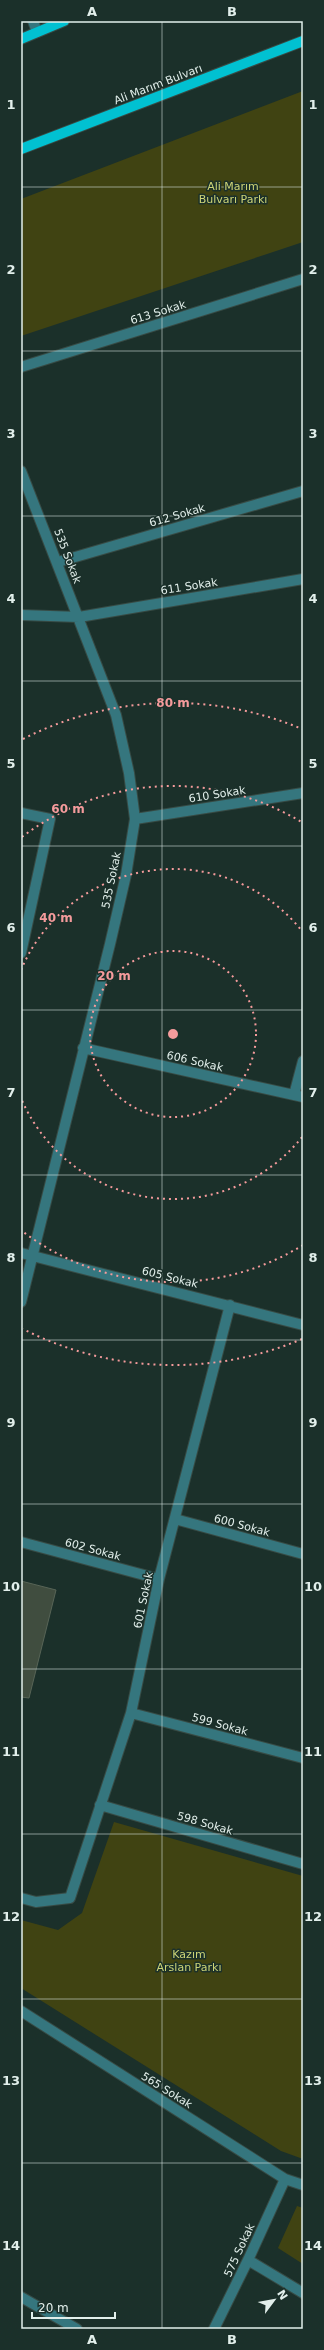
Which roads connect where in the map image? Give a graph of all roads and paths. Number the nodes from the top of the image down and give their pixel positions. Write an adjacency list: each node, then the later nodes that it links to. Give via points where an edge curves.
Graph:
1 (33, 21): 3 (street)
2 (64, 21): 3 (main road)
3 (37, 32): 4 (main road)
4 (21, 39)
5 (303, 41): 6 (main road, Ali Marım Bulvarı)
6 (21, 149)
7 (303, 279): 8 (street, 613 Sokak)
8 (21, 367)
9 (21, 471): 11 (street, 535 Sokak)
10 (303, 491): 11 (street, 612 Sokak)
11 (58, 562): 14 (street, 535 Sokak)
12 (303, 579): 14 (street, 611 Sokak)
13 (21, 615): 14 (street, 611 Sokak)
14 (79, 616): 17 (street, 535 Sokak, via 116,715 129,773)
15 (303, 793): 17 (street, 610 Sokak)
16 (21, 813): 18 (street, via 50,819)
17 (135, 819): 19 (street, 535 Sokak, via 126,875)
18 (21, 953)
19 (82, 1048): 21 (street, 606 Sokak); 23 (street, 535 Sokak)
20 (303, 1061): 21 (street)
21 (299, 1096)
22 (21, 1253): 23 (street, 605 Sokak)
23 (32, 1254): 24 (street, 535 Sokak); 25 (street, 605 Sokak)
24 (21, 1302)
25 (230, 1305): 26 (street, 605 Sokak); 27 (street, 601 Sokak)
26 (303, 1325)
27 (175, 1519): 29 (street, 600 Sokak); 30 (street, 601 Sokak)
28 (21, 1542): 30 (street, 602 Sokak)
29 (303, 1554)
30 (159, 1579): 31 (street, 601 Sokak)
31 (131, 1714): 32 (street, 599 Sokak); 33 (street, 601 Sokak)
32 (303, 1758)
33 (100, 1805): 34 (street, 598 Sokak); 35 (street, 601 Sokak, via 70,1898 36,1902)
34 (303, 1864)
35 (21, 1898)
36 (21, 2011): 37 (street, 565 Sokak)
37 (285, 2179): 38 (street, 565 Sokak); 39 (street, 575 Sokak)
38 (303, 2185)
39 (248, 2260): 40 (street); 43 (street, 575 Sokak)
40 (303, 2294)
41 (21, 2297): 42 (street)
42 (77, 2329)
43 (214, 2329)

